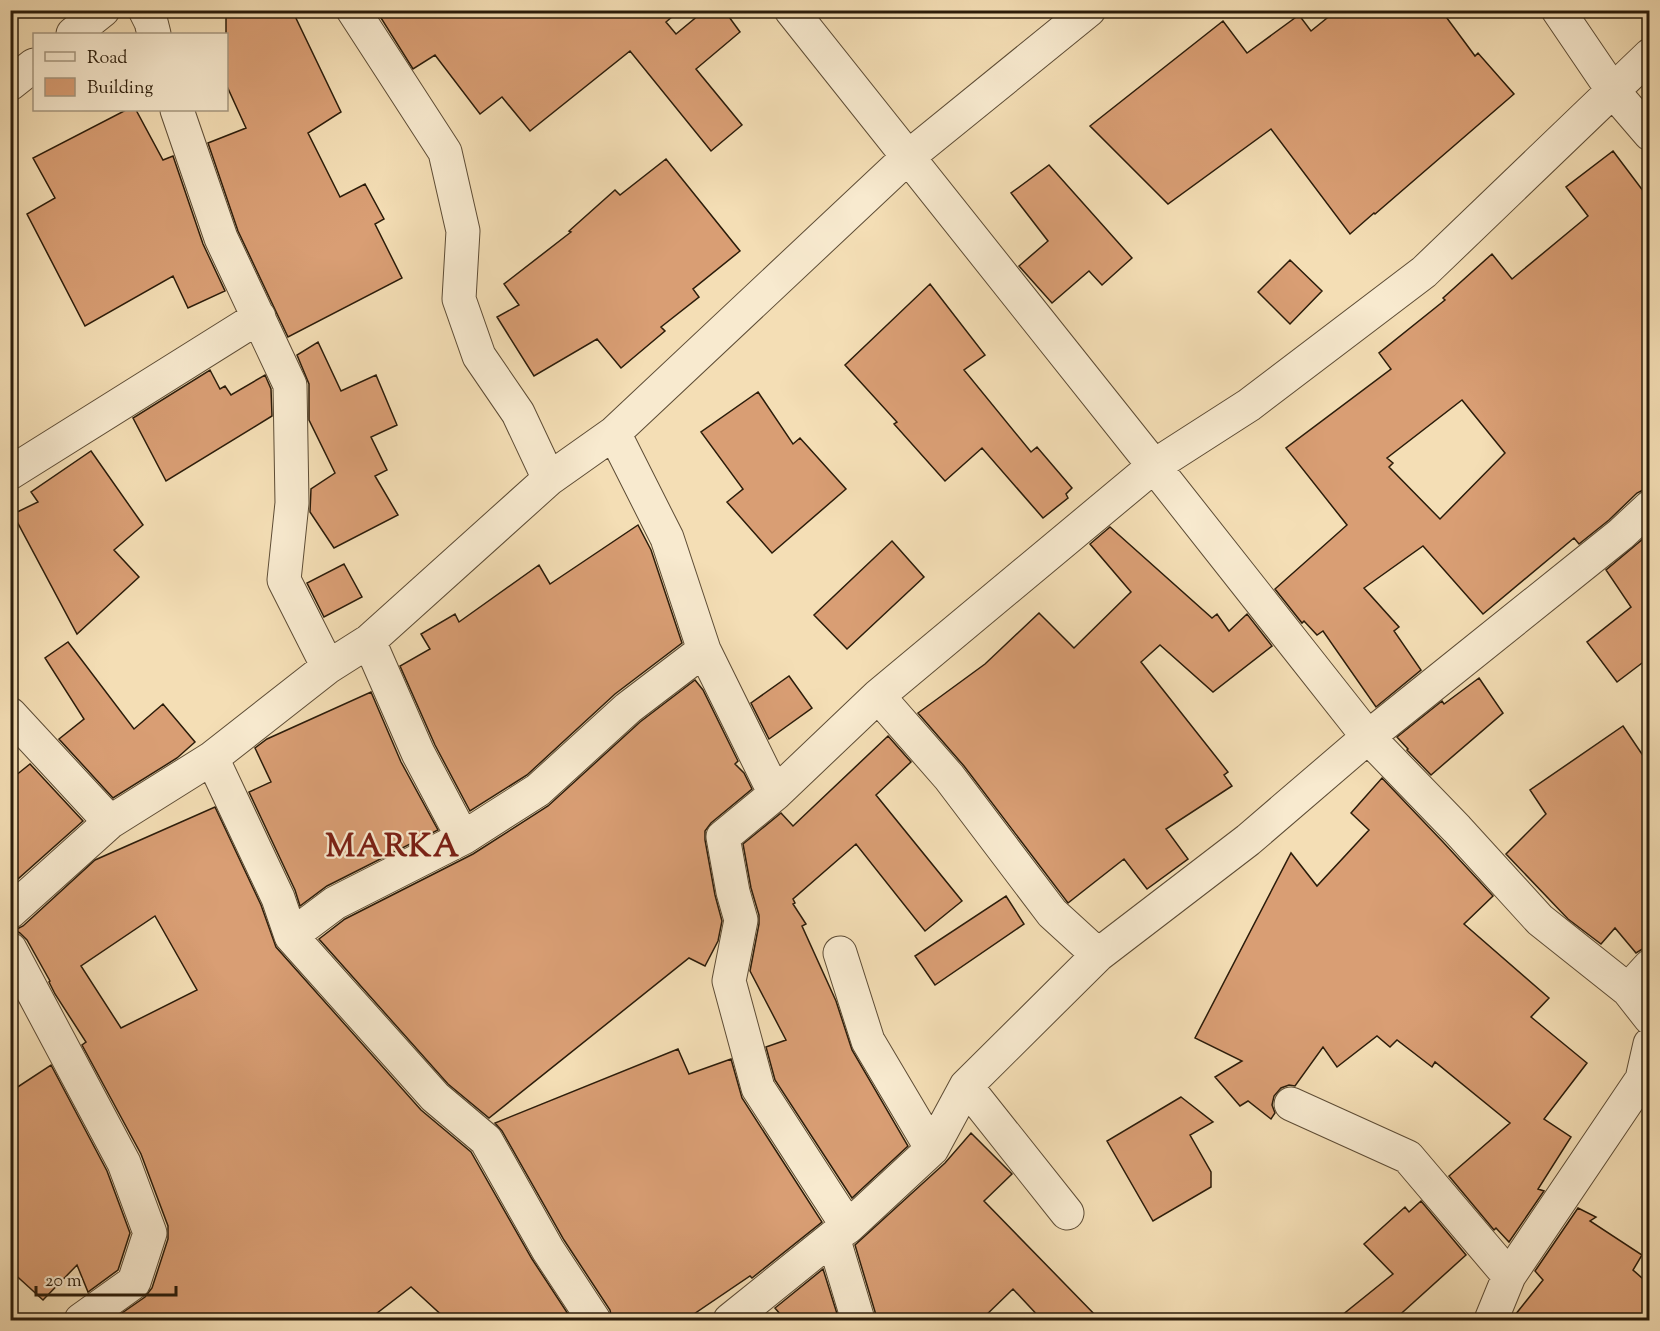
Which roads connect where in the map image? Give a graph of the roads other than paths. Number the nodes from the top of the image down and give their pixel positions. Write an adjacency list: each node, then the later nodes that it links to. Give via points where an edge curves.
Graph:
1 (103, 10): 7 (street)
2 (145, 10): 8 (street)
3 (352, 10): 20 (street, via 445,152 463,231 459,299 479,356 518,413)
4 (791, 10): 15 (street)
5 (1089, 10): 15 (street)
6 (1558, 10): 12 (street)
7 (74, 33)
8 (154, 33)
9 (1650, 55): 12 (street)
10 (33, 66): 11 (street)
11 (10, 84)
12 (1613, 91): 14 (street); 18 (street, via 1424,272 1249,405)
13 (177, 111): 16 (street, via 221,238)
14 (1650, 134)
15 (908, 157): 17 (street); 18 (street)
16 (259, 317): 19 (street); 24 (street, via 290,384 292,503 284,580)
17 (614, 433): 20 (street); 23 (street, via 667,538)
18 (1154, 466): 25 (street); 27 (street)
19 (10, 473)
20 (549, 479): 22 (street)
21 (1650, 507): 27 (street)
22 (369, 640): 24 (street); 31 (street, via 418,753)
23 (704, 651): 29 (street); 31 (street, via 628,708 538,790)
24 (328, 667): 28 (street)
25 (878, 696): 29 (street); 36 (street, via 949,777 1052,914)
26 (10, 714): 30 (street)
27 (1368, 738): 36 (street, via 1248,840); 38 (street, via 1540,920)
28 (212, 758): 30 (street); 33 (street, via 278,898)
29 (775, 794): 45 (street, via 723,837 741,920 729,981 758,1088)
30 (110, 822): 32 (street)
31 (463, 838): 33 (street, via 335,903)
32 (10, 912)
33 (291, 936): 48 (street, via 435,1097 486,1140 548,1250)
34 (10, 949): 47 (street, via 124,1163 150,1233 134,1282)
35 (840, 953): 43 (street, via 868,1041)
36 (1098, 955): 41 (street)
37 (1650, 966): 38 (street)
38 (1628, 990): 39 (street)
39 (1650, 1018)
40 (1650, 1044): 46 (street, via 1642,1079)
41 (966, 1086): 43 (street); 44 (street)
42 (1291, 1104): 46 (street, via 1408,1157)
43 (932, 1149): 45 (street)
44 (1067, 1213)
45 (841, 1232): 49 (street); 50 (street)
46 (1509, 1276): 51 (street)
47 (81, 1320)
48 (594, 1320)
49 (730, 1320)
50 (858, 1320)
51 (1491, 1320)

